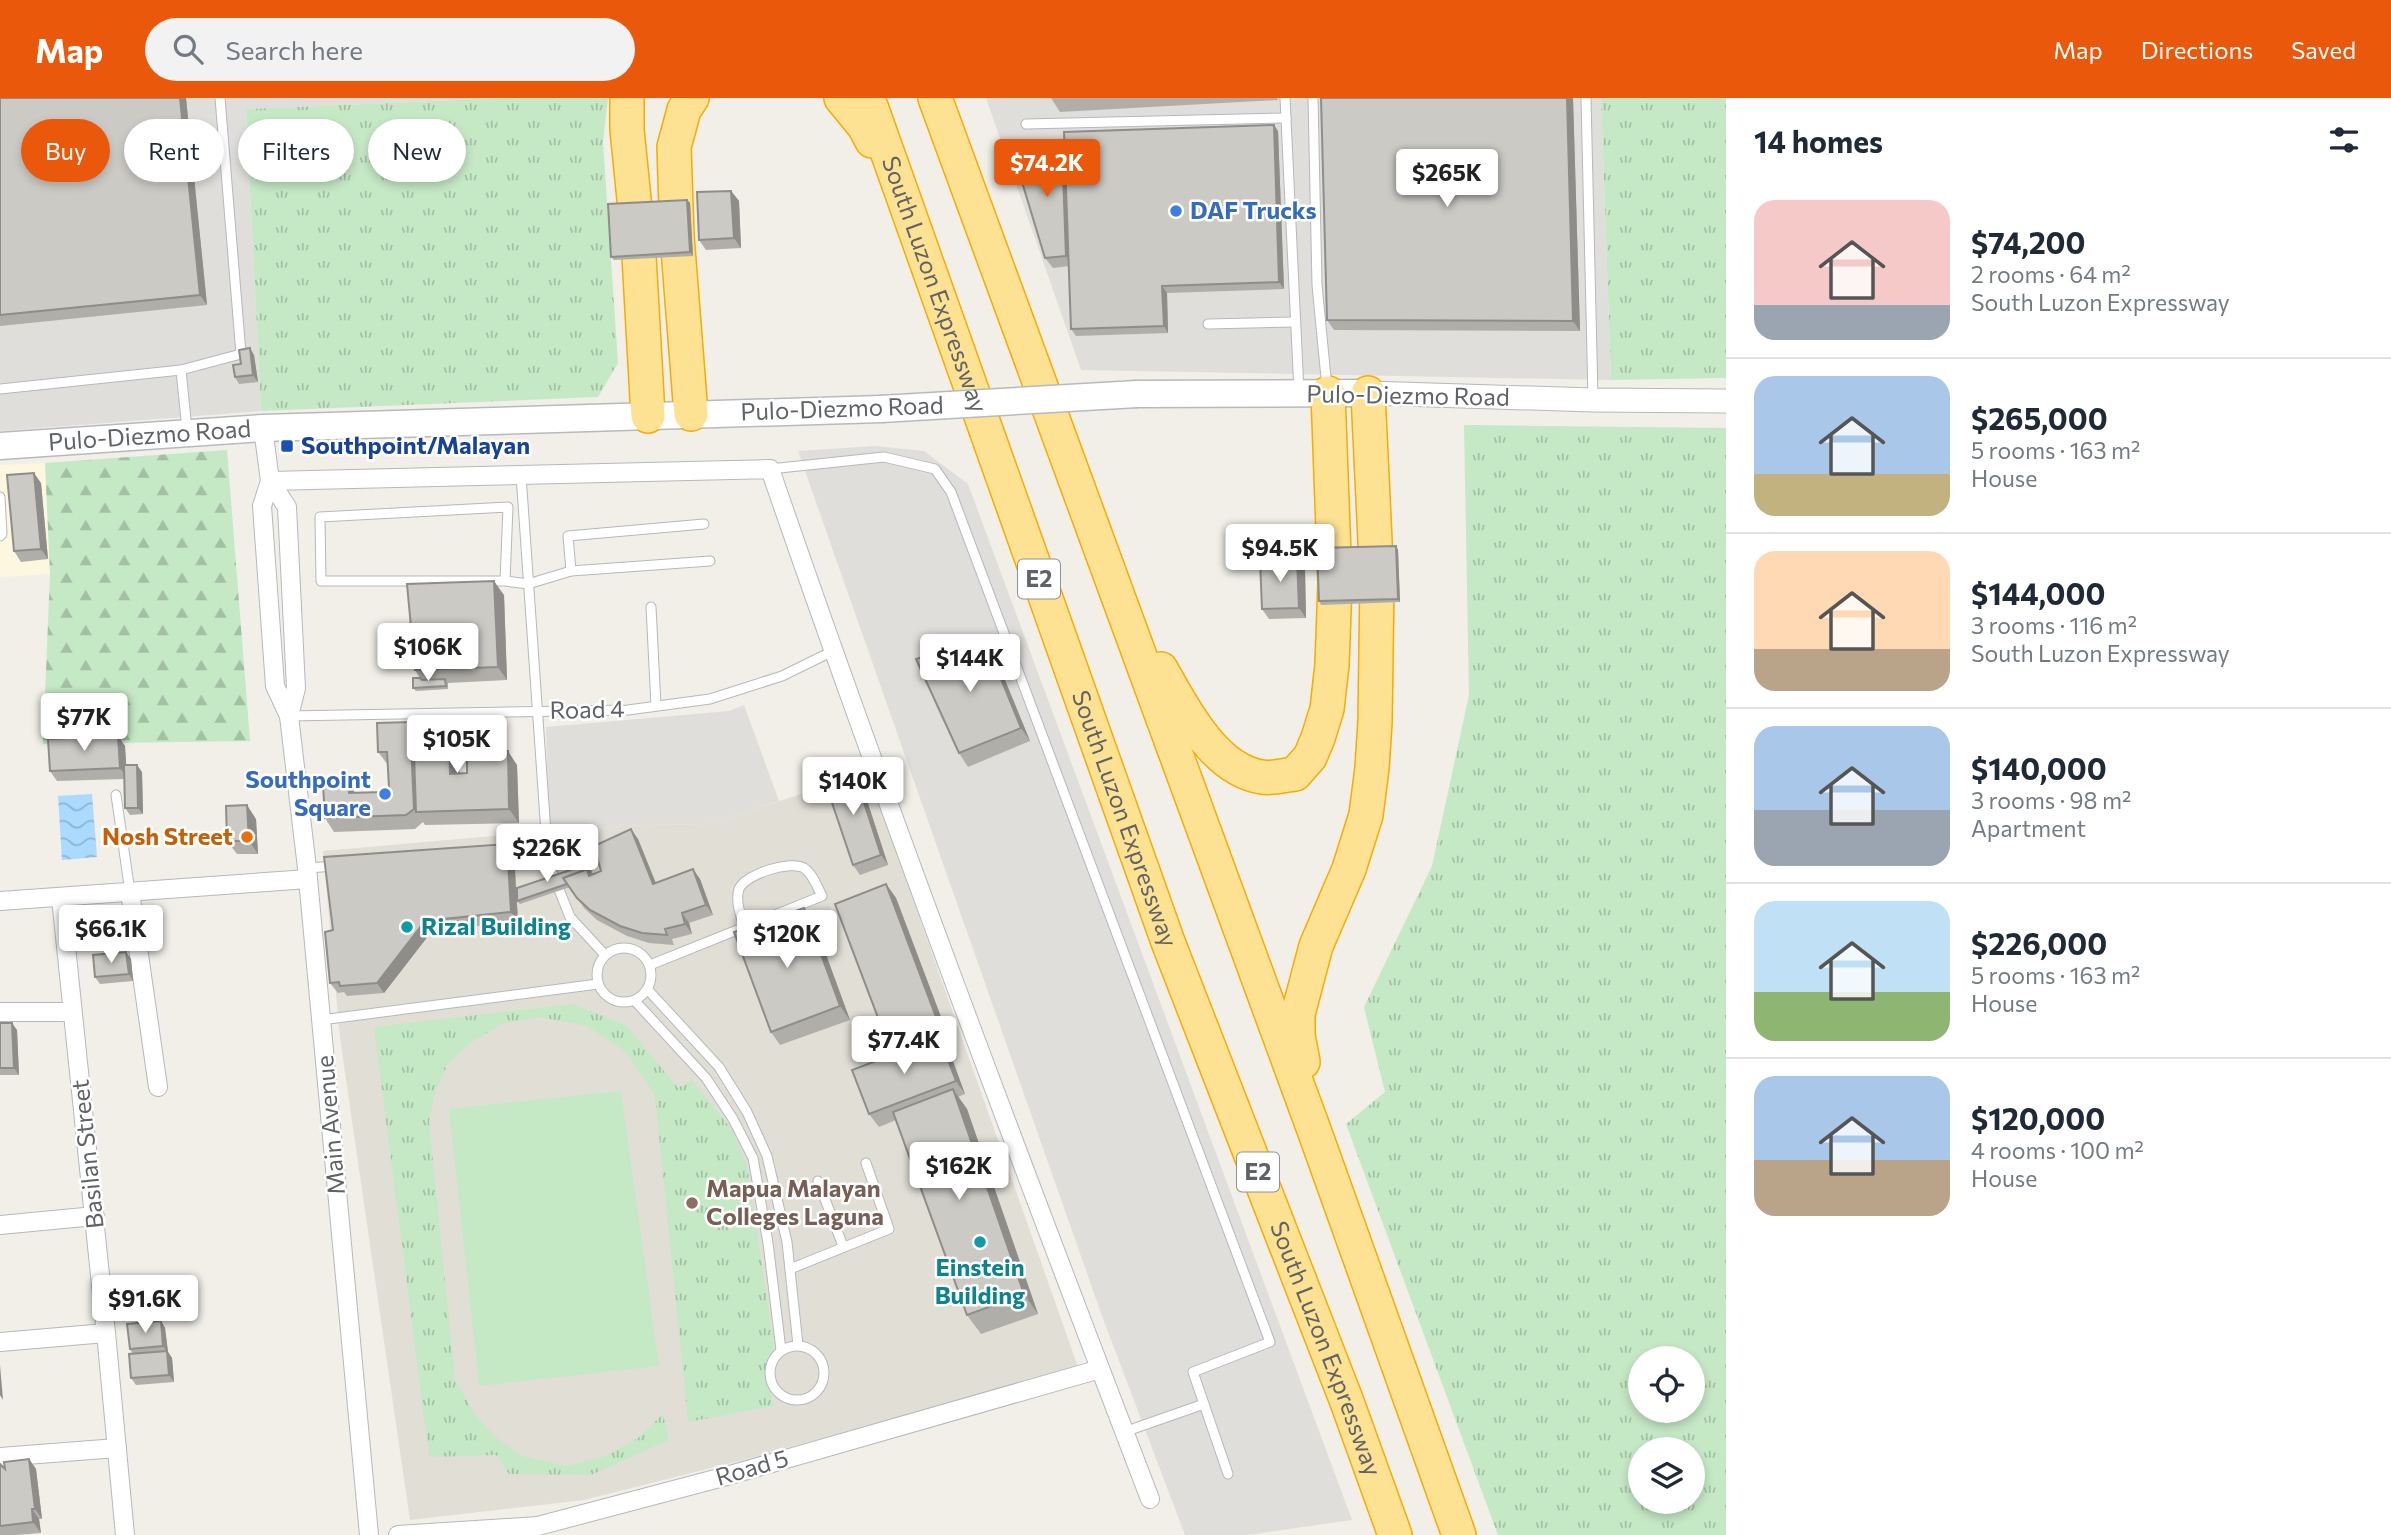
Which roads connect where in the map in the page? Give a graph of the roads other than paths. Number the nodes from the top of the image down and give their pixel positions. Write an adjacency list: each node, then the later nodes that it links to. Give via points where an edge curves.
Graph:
1 (220, 98): 15 (lane, via 241,354)
2 (627, 98): 22 (highway)
3 (692, 98): 21 (highway, via 674,146)
4 (841, 98): 12 (highway, via 864,126)
5 (868, 98): 12 (highway, South Luzon Expressway / E2)
6 (935, 98): 36 (highway)
7 (1285, 98): 10 (lane)
8 (1313, 98): 17 (lane)
9 (1586, 98): 19 (lane)
10 (1286, 118): 11 (lane); 13 (lane)
11 (1026, 124)
12 (910, 217): 80 (highway, South Luzon Expressway / E2, via 1168,942)
13 (1295, 322): 14 (lane); 17 (lane)
14 (1208, 324)
15 (181, 369): 16 (lane); 24 (lane)
16 (0, 388)
17 (1314, 393): 18 (main road, Pulo-Diezmo Road); 21 (main road, Pulo-Diezmo Road, bridge, via 1138,394); 36 (highway, via 1335,583 1332,664 1318,738 1295,774 1264,778 1234,768 1209,744)
18 (1368, 393): 19 (street, Pulo-Diezmo Road); 58 (highway, via 1377,583 1374,734 1366,815 1316,946 1298,1014)
19 (1593, 400): 20 (street, Pulo-Diezmo Road)
20 (1726, 401)
21 (691, 414): 22 (main road, Pulo-Diezmo Road)
22 (648, 416): 23 (main road, Pulo-Diezmo Road)
23 (263, 428): 24 (main road, Pulo-Diezmo Road); 28 (street, Main Avenue)
24 (187, 432): 25 (main road, Pulo-Diezmo Road)
25 (0, 446)
26 (770, 469): 27 (street); 38 (street); 70 (lane, via 884,457 935,468 951,492 1270,1342 1193,1372)
27 (521, 475): 28 (street); 35 (lane)
28 (270, 481): 41 (street, Main Avenue, via 262,506 275,686)
29 (0, 497): 31 (lane)
30 (704, 524): 33 (lane, via 568,536)
31 (0, 536)
32 (710, 561): 33 (lane)
33 (571, 571): 35 (lane)
34 (505, 581): 34 (lane, via 321,581 320,517 508,507); 35 (lane)
35 (528, 584): 40 (lane)
36 (1114, 585): 58 (highway)
37 (651, 607): 39 (lane)
38 (833, 651): 39 (lane, Road 4, via 782,676 710,699); 69 (street)
39 (656, 706): 40 (lane, Road 4)
40 (537, 710): 41 (lane, Road 4); 49 (lane, via 548,862 570,917)
41 (289, 716): 44 (street, Main Avenue)
42 (116, 795): 45 (lane)
43 (349, 865): 44 (lane)
44 (307, 874): 45 (street); 56 (street, Main Avenue)
45 (130, 892): 46 (street); 57 (street)
46 (61, 898): 47 (street); 55 (street, Basilan Street)
47 (0, 901)
48 (744, 927): 48 (lane, via 739,888 749,876 789,865 802,866 811,874 822,896); 50 (lane)
49 (605, 956): 50 (lane, via 612,950 630,948 639,951); 51 (lane, via 597,968)
50 (650, 965): 52 (lane)
51 (598, 984): 53 (lane, via 617,1002); 56 (lane)
52 (648, 990): 53 (lane); 64 (lane, via 719,1066 747,1112 767,1156)
53 (635, 1001): 68 (lane, via 706,1078 753,1158)
54 (0, 1012): 55 (street)
55 (72, 1012): 61 (street, Basilan Street)
56 (321, 1020): 78 (street, Main Avenue)
57 (158, 1087)
58 (1314, 1130): 81 (highway)
59 (866, 1163): 63 (lane, via 889,1229)
60 (818, 1181): 63 (lane)
61 (95, 1216): 62 (street); 65 (street, Basilan Street)
62 (0, 1225)
63 (843, 1246): 64 (lane)
64 (790, 1269): 67 (lane)
65 (106, 1333): 66 (street); 72 (street, Basilan Street)
66 (0, 1342)
67 (798, 1345): 68 (lane); 68 (lane, via 815,1351 824,1367 822,1384 809,1397 791,1400 771,1383 771,1365)
68 (781, 1350)
69 (1100, 1369): 71 (street); 76 (street, Road 5)
70 (1204, 1404): 71 (lane); 74 (lane)
71 (1124, 1432): 75 (street)
72 (117, 1448): 73 (street); 77 (street, Basilan Street)
73 (0, 1457)
74 (1228, 1475)
75 (1150, 1499)
76 (538, 1531): 79 (street, Road 5)
77 (124, 1535)
78 (369, 1535)
79 (398, 1535)
80 (1395, 1535)
81 (1459, 1535)

